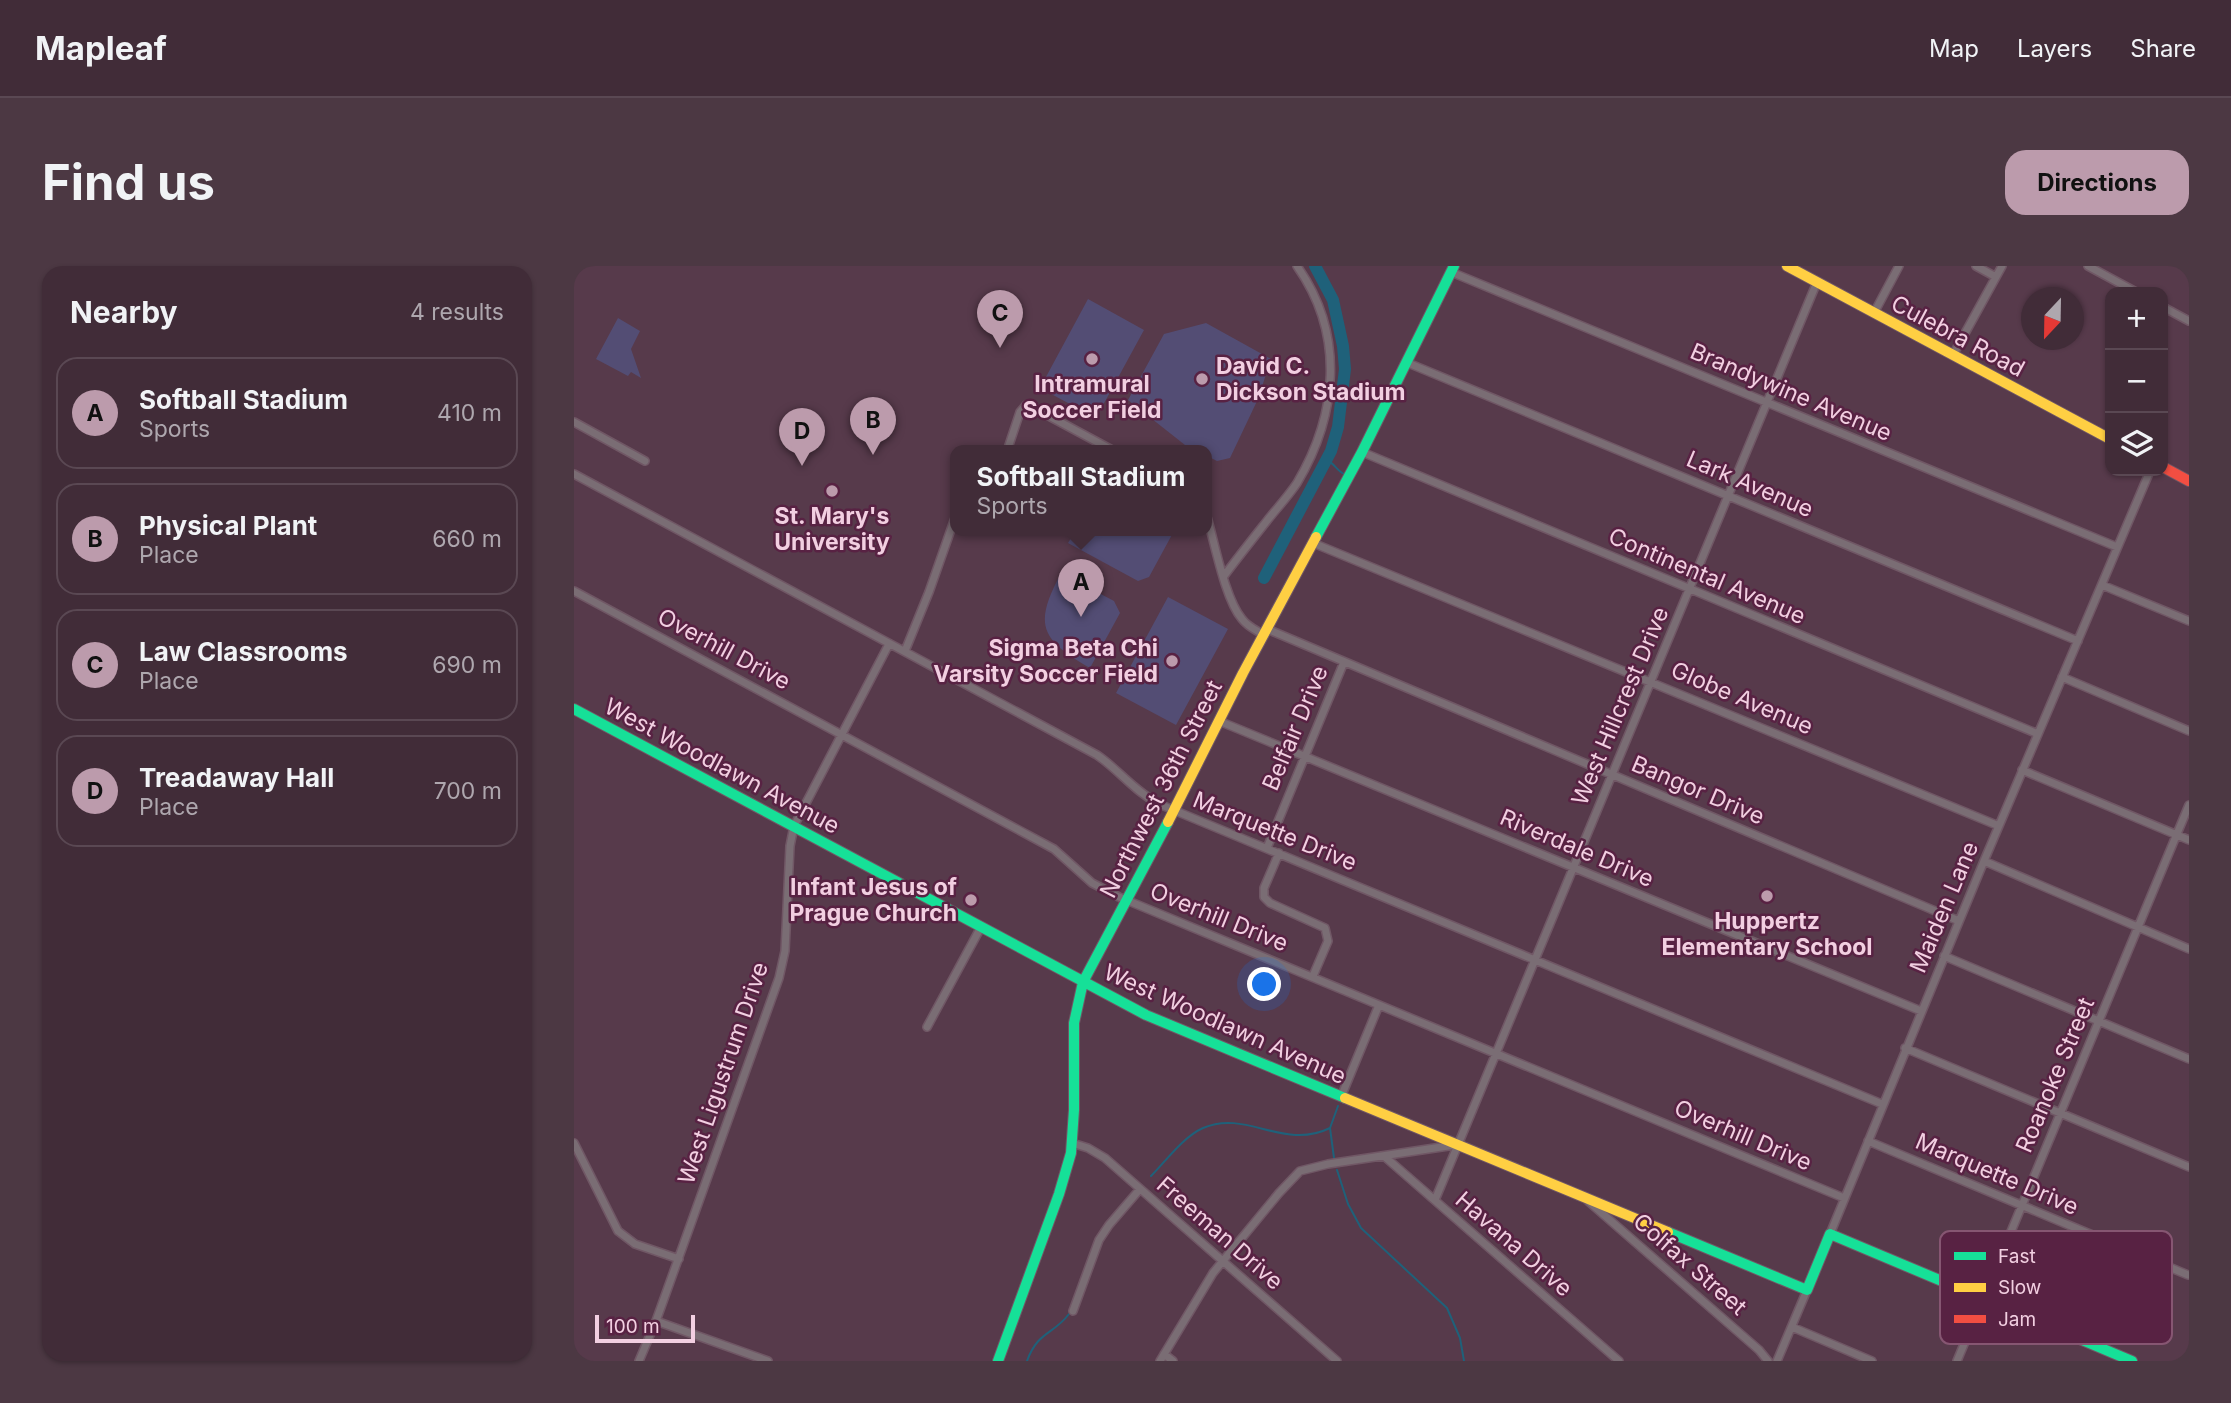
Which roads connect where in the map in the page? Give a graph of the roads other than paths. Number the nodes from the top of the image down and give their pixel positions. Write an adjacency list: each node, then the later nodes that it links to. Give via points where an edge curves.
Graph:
1 (1297, 266): 32 (street, via 1308,281 1327,332 1331,388 1324,422 1296,485)
2 (1899, 266): 12 (street)
3 (1976, 266): 8 (street)
4 (2002, 266): 8 (street)
5 (2088, 266): 10 (street)
6 (1792, 267): 9 (street, Culebra Road)
7 (1453, 269): 15 (street, Northwest 36th Street); 16 (street, Brandywine Avenue)
8 (1996, 276): 14 (street)
9 (1817, 282): 12 (street, Culebra Road); 16 (street, West Hillcrest Drive)
10 (2127, 287)
11 (2168, 310): 13 (street)
12 (1874, 313): 14 (street, Culebra Road)
13 (2189, 321)
14 (1953, 355): 18 (street, Culebra Road)
15 (1408, 363): 21 (street, Northwest 36th Street); 27 (street, Lark Avenue)
16 (1766, 402): 27 (street, West Hillcrest Drive); 31 (street, Brandywine Avenue)
17 (574, 422): 22 (street)
18 (2105, 436)
19 (1009, 445): 20 (street, via 1026,405)
20 (1103, 445)
21 (1362, 452): 30 (street, Northwest 36th Street); 34 (street, Continental Avenue)
22 (645, 461)
23 (2168, 470): 26 (street)
24 (574, 474): 39 (street, Marquette Drive)
25 (2148, 476): 31 (street, Maiden Lane)
26 (2189, 481)
27 (1728, 495): 34 (street, West Hillcrest Drive); 38 (street, Lark Avenue)
28 (950, 532): 40 (street)
29 (1212, 534): 32 (street, Bangor Drive)
30 (1314, 543): 37 (street, Northwest 36th Street); 43 (street, Globe Avenue)
31 (2117, 547): 33 (street, Maiden Lane)
32 (1224, 576): 37 (street, Bangor Drive, via 1240,617 1250,627)
33 (2102, 585): 36 (street); 38 (street, Maiden Lane)
34 (1690, 589): 43 (street, West Hillcrest Drive); 48 (street, Continental Avenue)
35 (574, 591): 47 (street, Overhill Drive)
36 (2189, 621)
37 (1266, 632): 41 (street, Bangor Drive); 45 (street, Northwest 36th Street)
38 (2078, 641): 42 (street, Maiden Lane)
39 (889, 643): 40 (street, Marquette Drive); 47 (street, West Ligustrum Drive)
40 (905, 651): 53 (street, Marquette Drive, via 1097,755 1136,790)
41 (1344, 662): 49 (street, Belfair Drive); 51 (street, Bangor Drive)
42 (2062, 677): 46 (street); 48 (street, Maiden Lane)
43 (1652, 681): 51 (street, West Hillcrest Drive); 55 (street, Globe Avenue)
44 (574, 709): 54 (street, West Woodlawn Avenue)
45 (1219, 721): 49 (street, Riverdale Drive); 53 (street, Northwest 36th Street)
46 (2189, 731)
47 (841, 734): 54 (street, West Ligustrum Drive); 62 (street, Overhill Drive, via 1054,849 1092,883)
48 (2038, 734): 50 (street, Maiden Lane)
49 (1305, 755): 58 (street, Belfair Drive); 61 (street, Riverdale Drive)
50 (2022, 770): 55 (street, Maiden Lane); 56 (street)
51 (1612, 775): 61 (street, West Hillcrest Drive); 63 (street, Bangor Drive)
52 (2189, 805): 56 (street, Roanoke Street)
53 (1173, 810): 58 (street, Marquette Drive); 62 (street, Northwest 36th Street)
54 (794, 826): 64 (street, West Woodlawn Avenue); 95 (street, West Ligustrum Drive, via 782,967)
55 (1999, 826): 60 (street, Maiden Lane)
56 (2176, 835): 57 (street); 65 (street, Roanoke Street)
57 (2189, 841)
58 (1267, 848): 59 (street, Marquette Drive)
59 (1279, 853): 68 (street, Marquette Drive); 69 (street, via 1264,897 1325,928 1328,941)
60 (1984, 861): 63 (street, Maiden Lane); 65 (street)
61 (1573, 868): 68 (street, West Hillcrest Drive); 72 (street, Riverdale Drive)
62 (1125, 900): 69 (street, Overhill Drive); 70 (street, Northwest 36th Street)
63 (1959, 920): 67 (street, Maiden Lane)
64 (981, 927): 70 (street, West Woodlawn Avenue); 74 (street)
65 (2138, 927): 66 (street); 73 (street, Roanoke Street)
66 (2189, 949)
67 (1944, 956): 72 (street, Maiden Lane); 73 (street)
68 (1534, 959): 76 (street, West Hillcrest Drive); 79 (street, Marquette Drive)
69 (1313, 976): 71 (street, Overhill Drive)
70 (1083, 982): 78 (street, West Woodlawn Avenue, via 1146,1015); 83 (street, Northwest 36th Street, via 1073,1022)
71 (1379, 1004): 76 (street, Overhill Drive); 78 (street)
72 (1921, 1011): 75 (street, Maiden Lane)
73 (2099, 1021): 77 (street); 80 (street, Roanoke Street)
74 (927, 1027)
75 (1905, 1048): 79 (street, Maiden Lane); 80 (street)
76 (1496, 1053): 84 (street, West Hillcrest Drive); 89 (street, Overhill Drive)
77 (2189, 1059)
78 (1341, 1097): 84 (street, West Woodlawn Avenue)
79 (1882, 1104): 81 (street, Maiden Lane)
80 (2061, 1113): 86 (street); 91 (street, Roanoke Street)
81 (1868, 1141): 89 (street, Maiden Lane); 91 (street, Marquette Drive)
82 (574, 1143): 95 (street, via 618,1231 635,1244)
83 (1072, 1143): 87 (street, Freeman Drive, via 1096,1152); 107 (street, Northwest 36th Street, via 1062,1187)
84 (1457, 1145): 85 (street); 88 (street, West Woodlawn Avenue); 90 (street, West Hillcrest Drive)
85 (1384, 1156): 90 (street, Havana Drive); 96 (street, via 1300,1171)
86 (2189, 1167)
87 (1140, 1189): 96 (street, Freeman Drive); 99 (street, via 1098,1240)
88 (1585, 1198): 98 (street, West Woodlawn Avenue); 111 (street, Colfax Street)
89 (1844, 1198): 94 (street, Maiden Lane)
90 (1435, 1200): 110 (street, Havana Drive)
91 (2022, 1205): 92 (street, Roanoke Street); 93 (street, Marquette Drive)
92 (2011, 1231)
93 (2084, 1231)
94 (1830, 1234): 97 (street); 98 (street, Maiden Lane)
95 (679, 1259): 100 (street, West Ligustrum Drive)
96 (1223, 1260): 104 (street); 109 (street, Freeman Drive)
97 (1940, 1280)
98 (1807, 1290): 101 (street, Maiden Lane)
99 (1073, 1311)
100 (656, 1321): 105 (street, West Ligustrum Drive); 106 (street)
101 (1792, 1327): 112 (street, Maiden Lane); 113 (street)
102 (1964, 1344): 114 (street, Roanoke Street)
103 (2092, 1344): 115 (street)
104 (1162, 1357): 108 (street)
105 (639, 1361)
106 (768, 1361)
107 (999, 1361)
108 (1173, 1361)
109 (1337, 1361)
110 (1619, 1361)
111 (1768, 1361)
112 (1777, 1361)
113 (1872, 1361)
114 (1957, 1361)
115 (2132, 1361)

